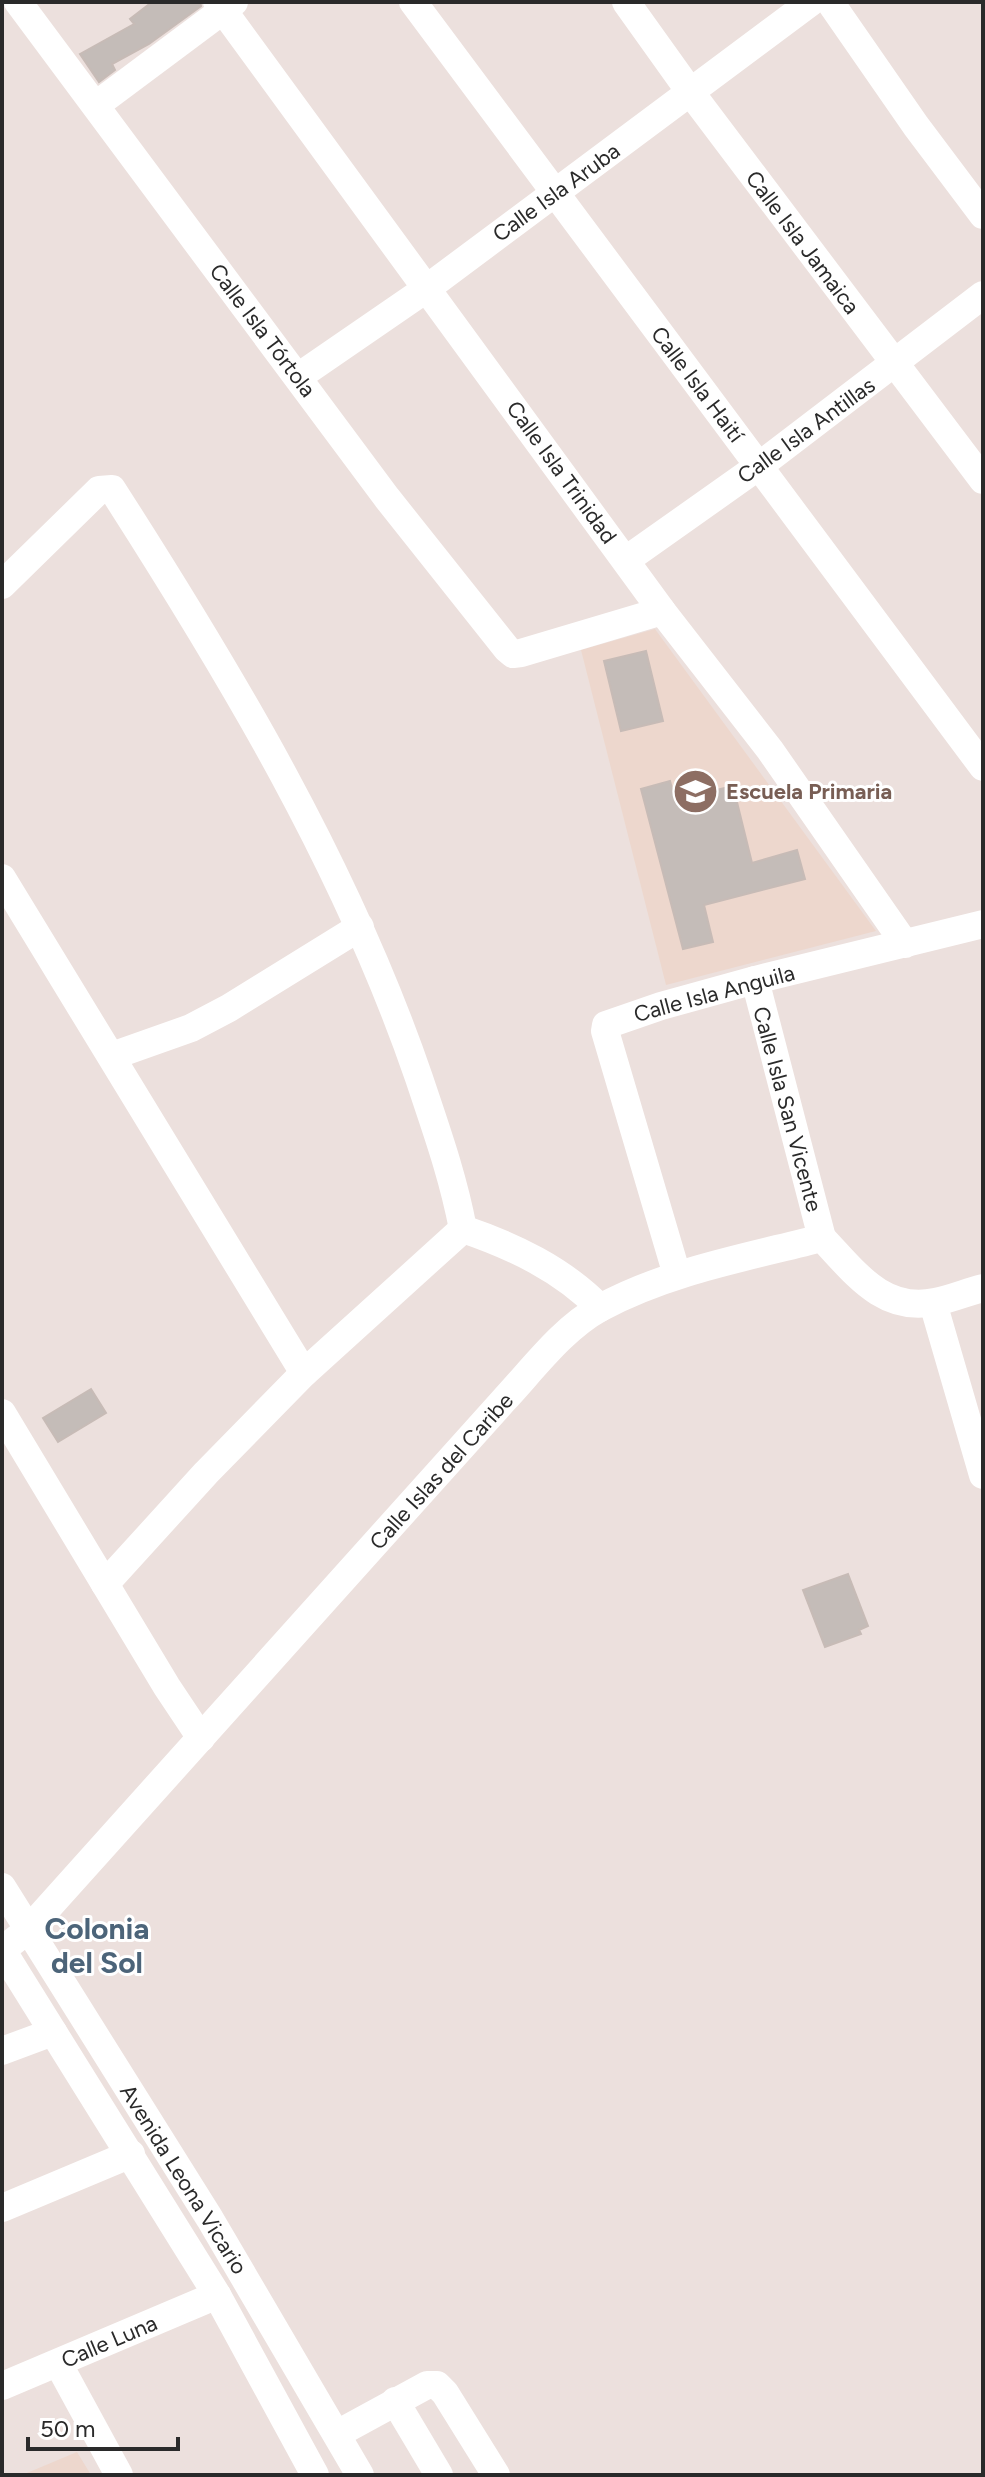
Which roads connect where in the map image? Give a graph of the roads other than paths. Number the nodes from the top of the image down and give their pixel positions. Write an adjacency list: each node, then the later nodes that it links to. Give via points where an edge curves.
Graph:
1 (18, 2): 8 (street, Calle Isla Tórtola)
2 (413, 2): 9 (street, Calle Isla Haití)
3 (626, 2): 7 (street, Calle Isla Jamaica)
4 (811, 2): 7 (street, Calle Isla Aruba)
5 (830, 2): 10 (street)
6 (225, 5): 8 (street); 11 (street, Calle Isla Trinidad)
7 (691, 93): 9 (street, Calle Isla Aruba); 13 (street, Calle Isla Jamaica)
8 (96, 105): 14 (street, Calle Isla Tórtola)
9 (556, 193): 11 (street, Calle Isla Aruba); 15 (street, Calle Isla Haití)
10 (983, 215)
11 (426, 289): 14 (street, Calle Isla Aruba); 17 (street, Calle Isla Trinidad)
12 (983, 295): 13 (street, Calle Isla Antillas)
13 (896, 364): 15 (street, Calle Isla Antillas); 16 (street, Calle Isla Jamaica)
14 (298, 377): 19 (street, Calle Isla Tórtola, via 513,654)
15 (759, 466): 17 (street, Calle Isla Antillas); 20 (street, Calle Isla Haití)
16 (983, 480)
17 (626, 560): 19 (street, Calle Isla Trinidad)
18 (2, 585): 23 (street, via 99,490 112,489 191,611 282,770)
19 (662, 611): 24 (street, Calle Isla Trinidad, via 770,750)
20 (983, 767)
21 (2, 878): 26 (street)
22 (983, 924): 24 (street, Calle Isla Anguila)
23 (360, 927): 26 (street, via 204,1022); 27 (street, via 448,1163)
24 (905, 944): 25 (street, Calle Isla Anguila)
25 (755, 980): 28 (street, Calle Isla San Vicente); 29 (street, Calle Isla Anguila, via 606,1025)
26 (112, 1056): 33 (street)
27 (463, 1229): 32 (street, via 503,1242 556,1272); 33 (street)
28 (822, 1238): 29 (street, Calle Islas del Caribe); 31 (street, via 873,1290 896,1303)
29 (677, 1275): 32 (street, Calle Islas del Caribe)
30 (983, 1288): 31 (street)
31 (933, 1303): 35 (street)
32 (600, 1308): 37 (street, Calle Islas del Caribe, via 572,1328 503,1401)
33 (304, 1373): 36 (street)
34 (2, 1413): 36 (street)
35 (983, 1475)
36 (105, 1584): 37 (street)
37 (201, 1738): 39 (street, Calle Islas del Caribe)
38 (2, 1887): 39 (street, Avenida Leona Vicario)
39 (28, 1930): 40 (street, Calle Islas del Caribe); 49 (street, Avenida Leona Vicario, via 210,2219)
40 (2, 1950): 41 (street, Avenida Leona Vicario)
41 (53, 2032): 42 (street); 43 (street, Avenida Leona Vicario)
42 (2, 2051)
43 (131, 2154): 44 (street); 45 (street, Avenida Leona Vicario)
44 (2, 2208)
45 (217, 2295): 46 (street, Calle Luna); 51 (street, Avenida Leona Vicario)
46 (58, 2363): 47 (street, Calle Luna); 50 (street)
47 (2, 2386)
48 (395, 2401): 49 (street); 53 (street); 54 (street, via 437,2385)
49 (337, 2434): 52 (street, Avenida Leona Vicario)
50 (119, 2475)
51 (315, 2475)
52 (360, 2475)
53 (439, 2475)
54 (496, 2475)

